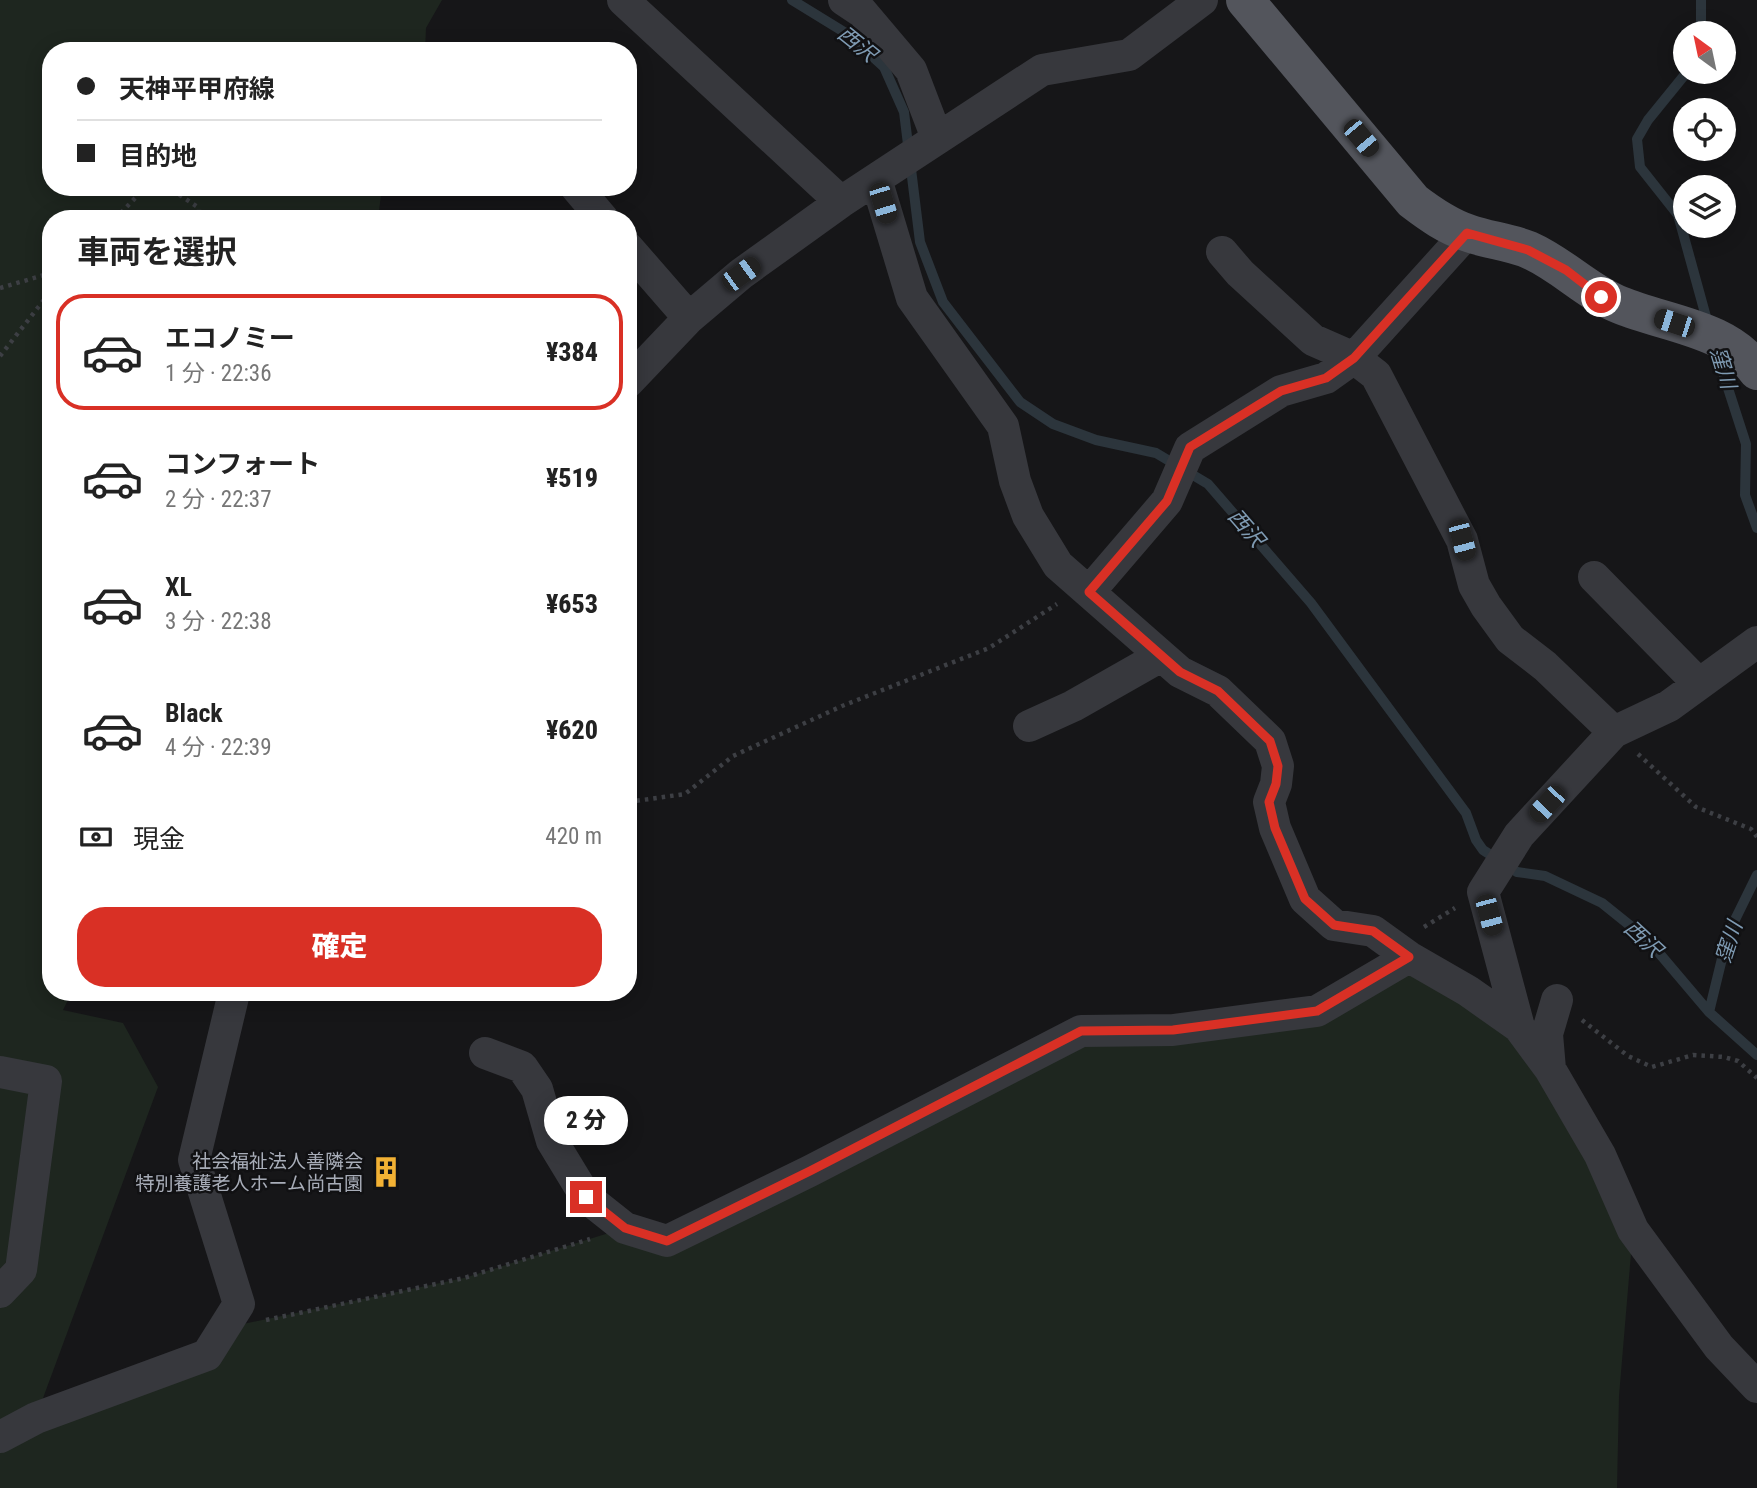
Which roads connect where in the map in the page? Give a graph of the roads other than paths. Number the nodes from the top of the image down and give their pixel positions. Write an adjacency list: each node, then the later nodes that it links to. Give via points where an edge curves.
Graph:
1 (623, 0): 8 (street)
2 (844, 0): 5 (street, via 862,12 911,70)
3 (1202, 0): 5 (street, via 1129,55 1042,71)
4 (1254, 3): 10 (main road, via 1413,201 1437,220)
5 (933, 141): 6 (street)
6 (883, 174): 8 (street); 18 (street, via 912,298 1003,426 1028,516 1058,565)
7 (584, 196): 9 (street)
8 (841, 201): 13 (street)
9 (595, 210)
10 (1467, 233): 14 (main road, via 1528,250 1566,270 1601,297 1698,330); 15 (street)
11 (1222, 252): 15 (street, via 1313,340)
12 (637, 258): 13 (street)
13 (689, 318): 16 (street)
14 (1752, 356)
15 (1354, 358): 18 (street, via 1326,378 1281,391 1190,447 1167,501); 23 (street, via 1376,375 1462,540 1474,585 1486,606 1510,639)
16 (637, 373)
17 (1594, 577): 21 (street)
18 (1087, 589): 20 (street)
19 (1754, 645): 21 (street)
20 (1161, 656): 22 (street); 24 (street, via 1180,672 1218,691 1270,741 1278,766 1269,802 1305,899 1334,925 1373,931)
21 (1699, 684): 23 (street, via 1669,706)
22 (1029, 726)
23 (1614, 732): 27 (street, via 1519,835 1486,887)
24 (1401, 951): 27 (street); 28 (street, via 1317,1011 1173,1030 1081,1031 667,1241 625,1228 586,1197 552,1141 537,1089 522,1067)
25 (1557, 1000): 29 (street, via 1547,1034)
26 (232, 1001): 33 (street, via 194,1160 239,1304 207,1355 36,1418)
27 (1519, 1027): 29 (street)
28 (485, 1053)
29 (1550, 1069): 32 (street, via 1600,1155 1633,1230 1719,1347)
30 (0, 1072): 31 (street, via 46,1081 21,1270)
31 (0, 1292)
32 (1757, 1387)
33 (0, 1437)

